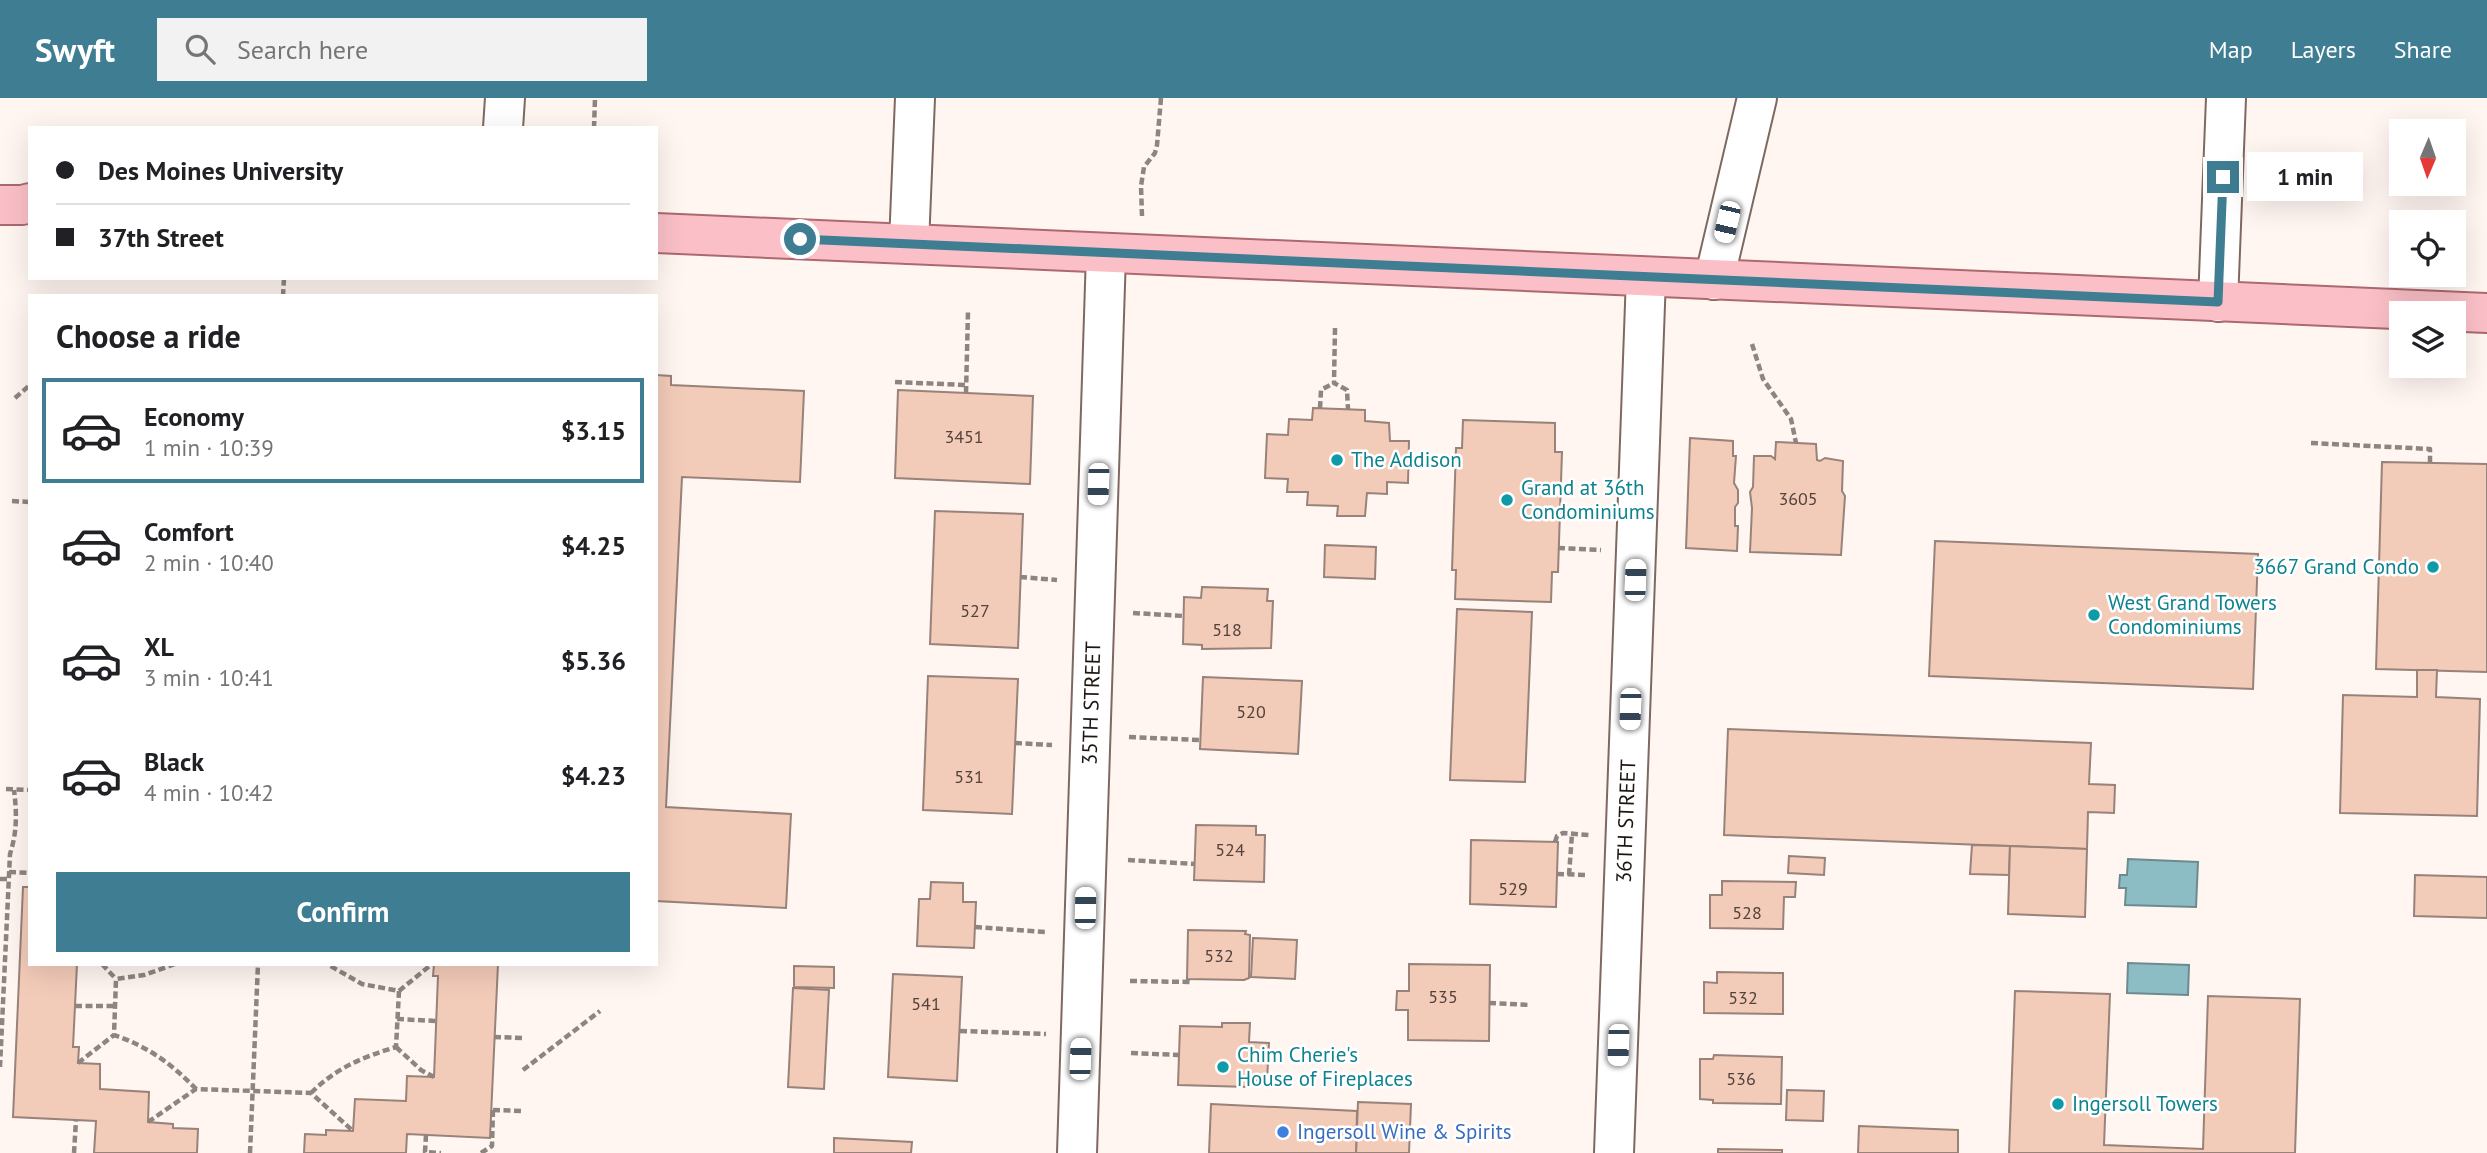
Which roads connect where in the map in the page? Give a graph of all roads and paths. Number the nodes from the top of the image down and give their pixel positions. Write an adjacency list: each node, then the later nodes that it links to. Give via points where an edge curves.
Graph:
1 (505, 98): 7 (street)
2 (595, 98): 8 (path)
3 (915, 98): 10 (street)
4 (1160, 98): 11 (path, via 1157,145 1144,167)
5 (1757, 98): 13 (street)
6 (2226, 98): 14 (street)
7 (503, 126)
8 (594, 126)
9 (658, 233): 10 (main road)
10 (909, 244): 11 (main road)
11 (1124, 255): 12 (main road); 99 (street, 35TH STREET)
12 (1646, 277): 13 (main road); 100 (street, 36TH STREET)
13 (1714, 280): 14 (main road)
14 (2218, 302): 16 (main road)
15 (968, 311): 21 (path)
16 (2487, 313)
17 (1335, 328): 20 (path)
18 (1752, 344): 27 (path, via 1763,379 1791,419)
19 (895, 382): 21 (path)
20 (1334, 383): 25 (path, via 1321,390); 26 (path, via 1347,390)
21 (966, 385): 23 (path)
22 (28, 387): 24 (path)
23 (966, 393)
24 (15, 398)
25 (1320, 408)
26 (1348, 409)
27 (1796, 443)
28 (2311, 443): 29 (path, via 2430,449)
29 (2430, 463)
30 (12, 501): 31 (path)
31 (28, 502)
32 (1558, 548): 33 (path)
33 (1612, 551)
34 (1020, 577): 35 (path)
35 (1062, 580)
36 (1133, 613): 37 (path)
37 (1184, 616)
38 (1129, 737): 39 (path)
39 (1200, 740)
40 (1015, 743): 41 (path)
41 (1056, 745)
42 (6, 789): 43 (path)
43 (14, 790): 44 (path); 50 (path, via 17,824)
44 (28, 790)
45 (1572, 834): 46 (path); 47 (path, via 1559,834); 53 (path)
46 (1591, 835)
47 (1555, 842)
48 (1128, 860): 49 (path)
49 (1195, 864)
50 (9, 872): 51 (path); 56 (path)
51 (28, 873)
52 (1557, 874): 53 (path)
53 (1569, 874): 54 (path)
54 (1599, 876)
55 (0, 878): 56 (path)
56 (9, 879): 84 (path)
57 (975, 927): 58 (path)
58 (1050, 932)
59 (104, 966): 64 (path)
60 (169, 966): 64 (path)
61 (258, 966): 88 (path)
62 (330, 966): 67 (path, via 362,984)
63 (430, 966): 67 (path)
64 (116, 979): 71 (path)
65 (1191, 980): 66 (path)
66 (1130, 981)
67 (399, 991): 73 (path)
68 (1489, 1003): 69 (path)
69 (1530, 1005)
70 (75, 1006): 71 (path)
71 (115, 1006): 77 (path)
72 (600, 1011): 85 (path)
73 (397, 1019): 74 (path); 80 (path)
74 (436, 1021)
75 (960, 1031): 76 (path)
76 (1046, 1034)
77 (114, 1035): 83 (path); 87 (path, via 147,1048)
78 (494, 1037): 79 (path)
79 (525, 1038)
80 (396, 1047): 86 (path); 89 (path, via 354,1061)
81 (1131, 1053): 82 (path)
82 (1179, 1055)
83 (78, 1063)
84 (0, 1067)
85 (523, 1070)
86 (434, 1077)
87 (196, 1089): 88 (path); 92 (path)
88 (252, 1091): 89 (path); 96 (path)
89 (311, 1093): 93 (path)
90 (522, 1111): 98 (path, via 492,1110 492,1146)
91 (76, 1120): 95 (path)
92 (148, 1122)
93 (354, 1131)
94 (426, 1135): 97 (path, via 425,1152)
95 (74, 1153)
96 (250, 1153)
97 (441, 1153)
98 (481, 1153)
99 (1077, 1153)
100 (1614, 1153)

